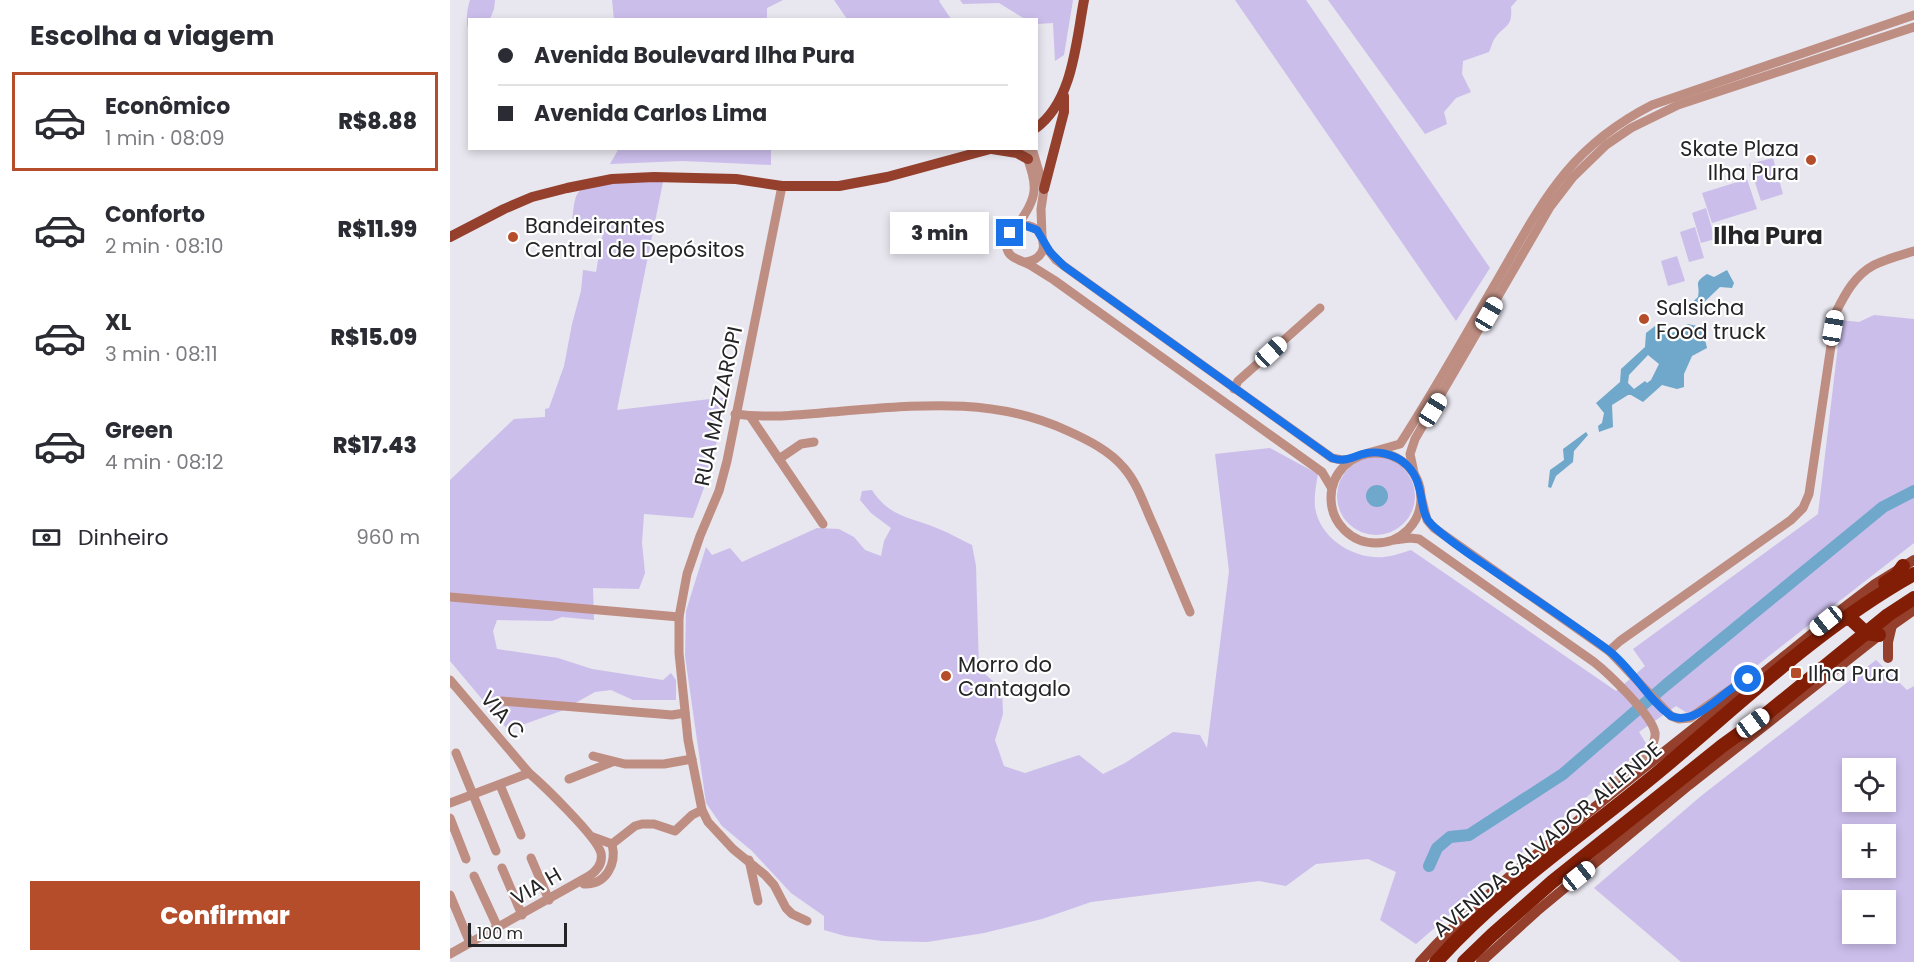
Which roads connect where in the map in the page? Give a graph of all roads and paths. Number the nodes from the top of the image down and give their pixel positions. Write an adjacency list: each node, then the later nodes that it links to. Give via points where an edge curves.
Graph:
1 (1084, 0): 7 (main road)
2 (1914, 15): 4 (street)
3 (1914, 27): 6 (street)
4 (1737, 75): 5 (street); 6 (street, via 1735,80)
5 (1725, 84): 6 (street); 24 (street, via 1652,105 1602,136 1579,156 1544,200 1400,444); 27 (street, via 1631,128 1606,145 1565,187 1415,439 1410,454)
6 (1740, 85)
7 (1064, 92): 8 (main road); 13 (main road, via 1064,112)
8 (1038, 126)
9 (989, 150): 12 (main road, via 857,184)
10 (999, 150): 11 (main road)
11 (1028, 152): 13 (street); 14 (street, via 1034,197)
12 (782, 186): 15 (main road, via 736,179 612,179 531,197); 21 (street, RUA MAZZAROPI)
13 (1044, 189): 16 (street)
14 (1015, 229): 16 (street, via 1031,227); 18 (street, via 1007,238 1008,251 1016,260)
15 (450, 237)
16 (1043, 240): 18 (street, via 1039,256); 20 (street, via 1056,260)
17 (1914, 251): 40 (street, via 1874,265 1858,277 1836,312 1809,494 1803,508 1620,641)
18 (1025, 262): 28 (street, via 1322,472)
19 (1320, 308): 20 (street)
20 (1234, 388): 26 (street, via 1332,458)
21 (735, 414): 22 (street); 37 (street, RUA MAZZAROPI, via 719,492 687,574)
22 (750, 416): 25 (street); 36 (street, via 792,417 958,405 1002,410 1056,426 1112,456 1128,474)
23 (814, 441): 25 (street, via 801,444)
24 (1368, 453): 26 (street); 27 (street, via 1392,456)
25 (779, 459): 30 (street)
26 (1353, 459): 28 (street, via 1343,466)
27 (1414, 473): 29 (street)
28 (1331, 487): 31 (street, via 1332,513 1346,533 1369,543)
29 (1421, 496): 31 (street, via 1412,526); 40 (street, via 1427,520 1434,528)
30 (823, 524)
31 (1394, 540): 42 (street, via 1419,539)
32 (1910, 567): 39 (highway, AVENIDA SALVADOR ALLENDE); 43 (main road, AVENIDA SALVADOR ALLENDE, via 1854,600)
33 (450, 597): 37 (street)
34 (1914, 598): 39 (highway, AVENIDA SALVADOR ALLENDE)
35 (1914, 610): 39 (main road, AVENIDA SALVADOR ALLENDE)
36 (1190, 612)
37 (679, 616): 47 (street, RUA MAZZAROPI)
38 (1846, 618): 39 (highway, AVENIDA SALVADOR ALLENDE); 39 (highway); 46 (highway, AVENIDA SALVADOR ALLENDE)
39 (1873, 629): 41 (main road, via 1888,642); 48 (highway, AVENIDA SALVADOR ALLENDE); 56 (main road, AVENIDA SALVADOR ALLENDE)
40 (1613, 654): 42 (street, via 1611,662); 43 (street, via 1667,713 1678,719 1690,718 1744,680)
41 (1888, 658)
42 (1594, 662): 58 (street, via 1618,682 1652,725 1654,740 1649,751 1608,789)
43 (1755, 679): 46 (main road, AVENIDA SALVADOR ALLENDE)
44 (450, 680): 53 (street, VIA C)
45 (502, 701): 47 (street)
46 (1723, 710): 48 (highway, via 1739,720); 58 (main road, AVENIDA SALVADOR ALLENDE); 82 (highway, AVENIDA SALVADOR ALLENDE, via 1661,770 1514,889)
47 (685, 713): 51 (street, RUA MAZZAROPI)
48 (1742, 732): 56 (highway, via 1738,741 1693,777); 83 (highway, AVENIDA SALVADOR ALLENDE, via 1552,882)
49 (456, 753): 57 (street)
50 (593, 756): 52 (street)
51 (692, 759): 52 (street, via 654,764); 60 (street, RUA MAZZAROPI)
52 (612, 762): 54 (street)
53 (530, 773): 55 (street); 63 (street, VIA C)
54 (569, 779)
55 (500, 784): 57 (street); 62 (street)
56 (1689, 785): 84 (main road, AVENIDA SALVADOR ALLENDE)
57 (473, 795): 59 (street); 65 (street)
58 (1603, 801): 81 (main road, AVENIDA SALVADOR ALLENDE, via 1501,884)
59 (450, 803)
60 (702, 810): 64 (street, via 675,831 642,824); 69 (street, RUA MAZZAROPI, via 715,830)
61 (450, 818): 68 (street)
62 (521, 835)
63 (590, 837): 64 (street); 67 (street, VIA C)
64 (612, 844): 72 (street, via 614,857 606,877 591,884)
65 (496, 851)
66 (531, 858): 74 (street)
67 (601, 858): 72 (street, VIA H, via 599,868)
68 (466, 859)
69 (749, 861): 75 (street); 77 (street, RUA MAZZAROPI, via 774,885 786,908)
70 (502, 868): 76 (street)
71 (474, 876): 78 (street)
72 (582, 880): 74 (street, VIA H)
73 (450, 895): 79 (street)
74 (549, 900): 76 (street, VIA H)
75 (758, 901)
76 (522, 915): 78 (street, VIA H)
77 (807, 921)
78 (498, 928): 79 (street, VIA H)
79 (470, 943): 80 (street, VIA H)
80 (450, 954)
81 (1420, 962)
82 (1436, 962)
83 (1464, 962)
84 (1481, 962)

